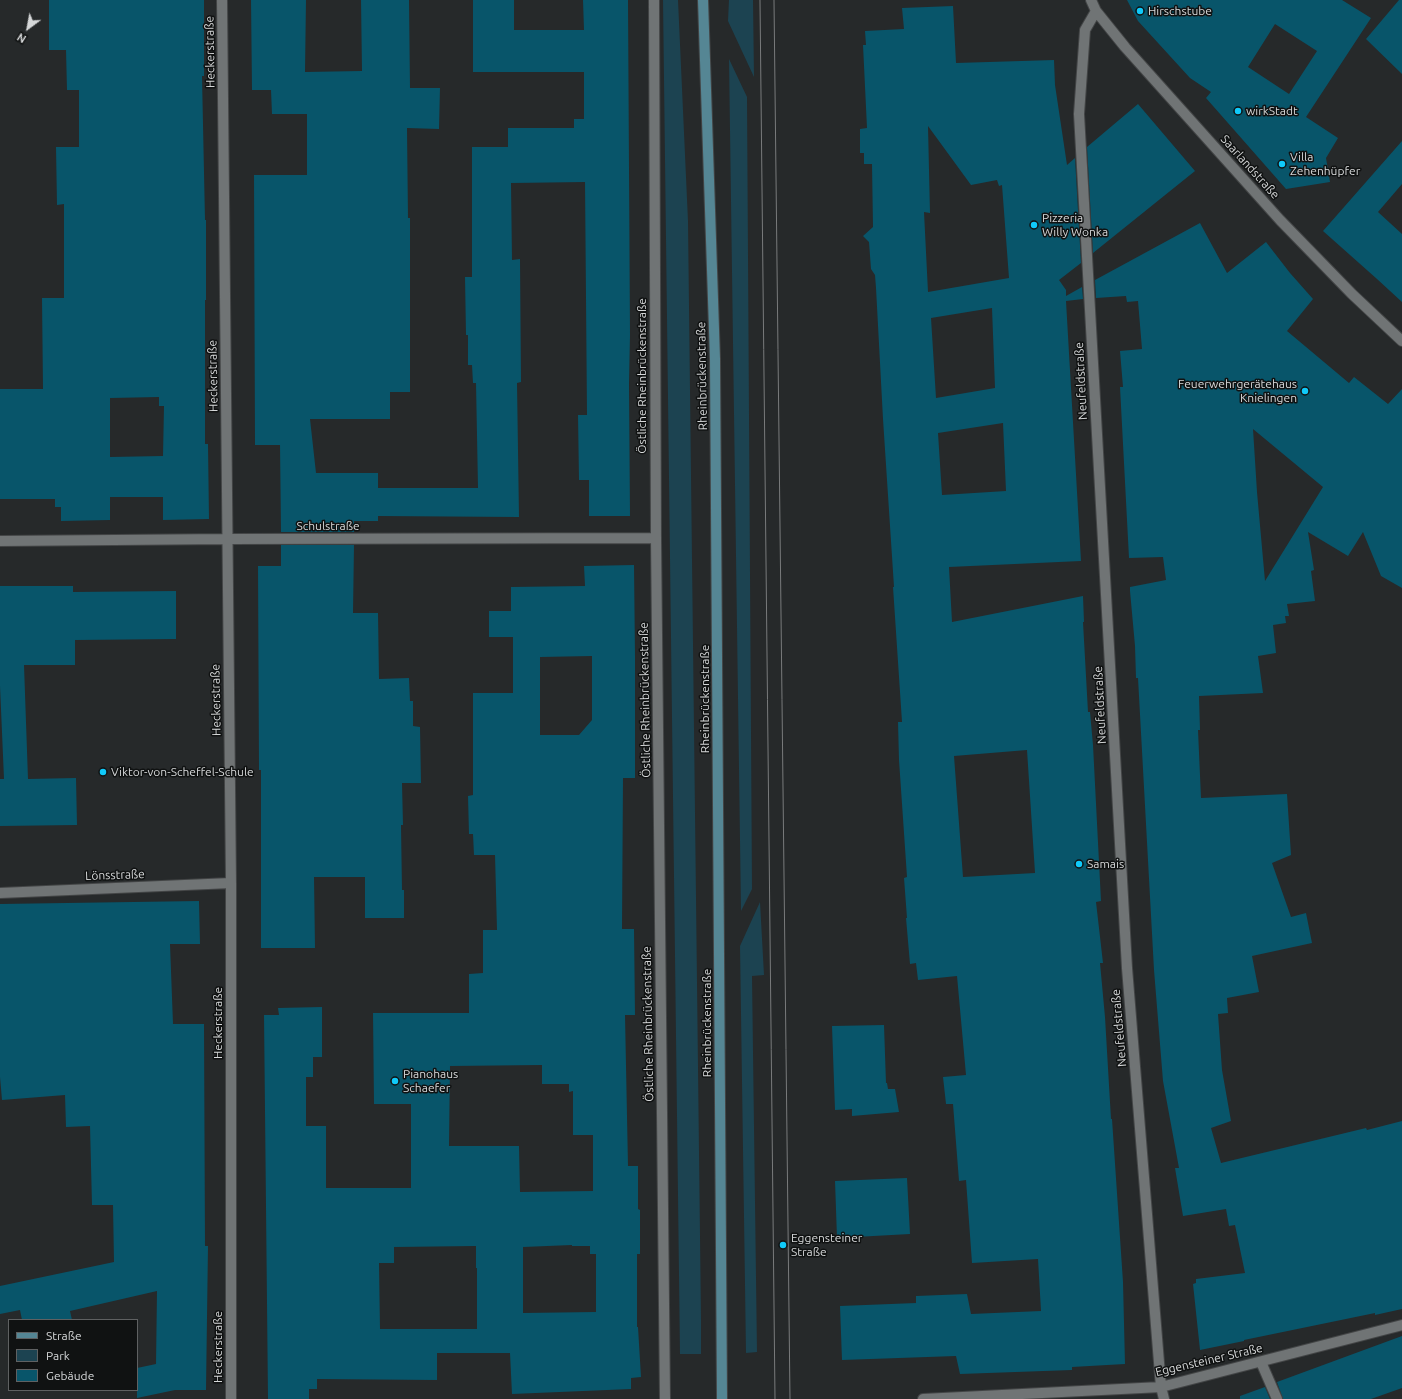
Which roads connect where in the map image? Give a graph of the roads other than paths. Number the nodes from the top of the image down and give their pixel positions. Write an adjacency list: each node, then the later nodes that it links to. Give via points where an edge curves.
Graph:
1 (222, 0): 8 (street, Heckerstraße)
2 (654, 0): 7 (street, Östliche Rheinbrückenstraße)
3 (702, 0): 17 (main road, Rheinbrückenstraße, via 715,359)
4 (1091, 0): 5 (street, Saarlandstraße)
5 (1096, 11): 6 (street, Saarlandstraße, via 1125,47 1280,220); 14 (street, Neufeldstraße, via 1086,30 1079,114 1127,968)
6 (1402, 341)
7 (656, 538): 8 (street, Schulstraße); 16 (street, Östliche Rheinbrückenstraße)
8 (227, 539): 9 (street, Schulstraße); 10 (street, Heckerstraße)
9 (0, 541)
10 (231, 883): 11 (street, Lönsstraße); 15 (street, Heckerstraße)
11 (0, 892)
12 (1402, 1325): 13 (street, Eggensteiner Straße)
13 (1261, 1362): 14 (street, Eggensteiner Straße); 20 (street)
14 (1161, 1387): 18 (street, Eggensteiner Straße); 19 (street, Neufeldstraße)
15 (231, 1399)
16 (665, 1399)
17 (722, 1399)
18 (923, 1399)
19 (1164, 1399)
20 (1277, 1399)

